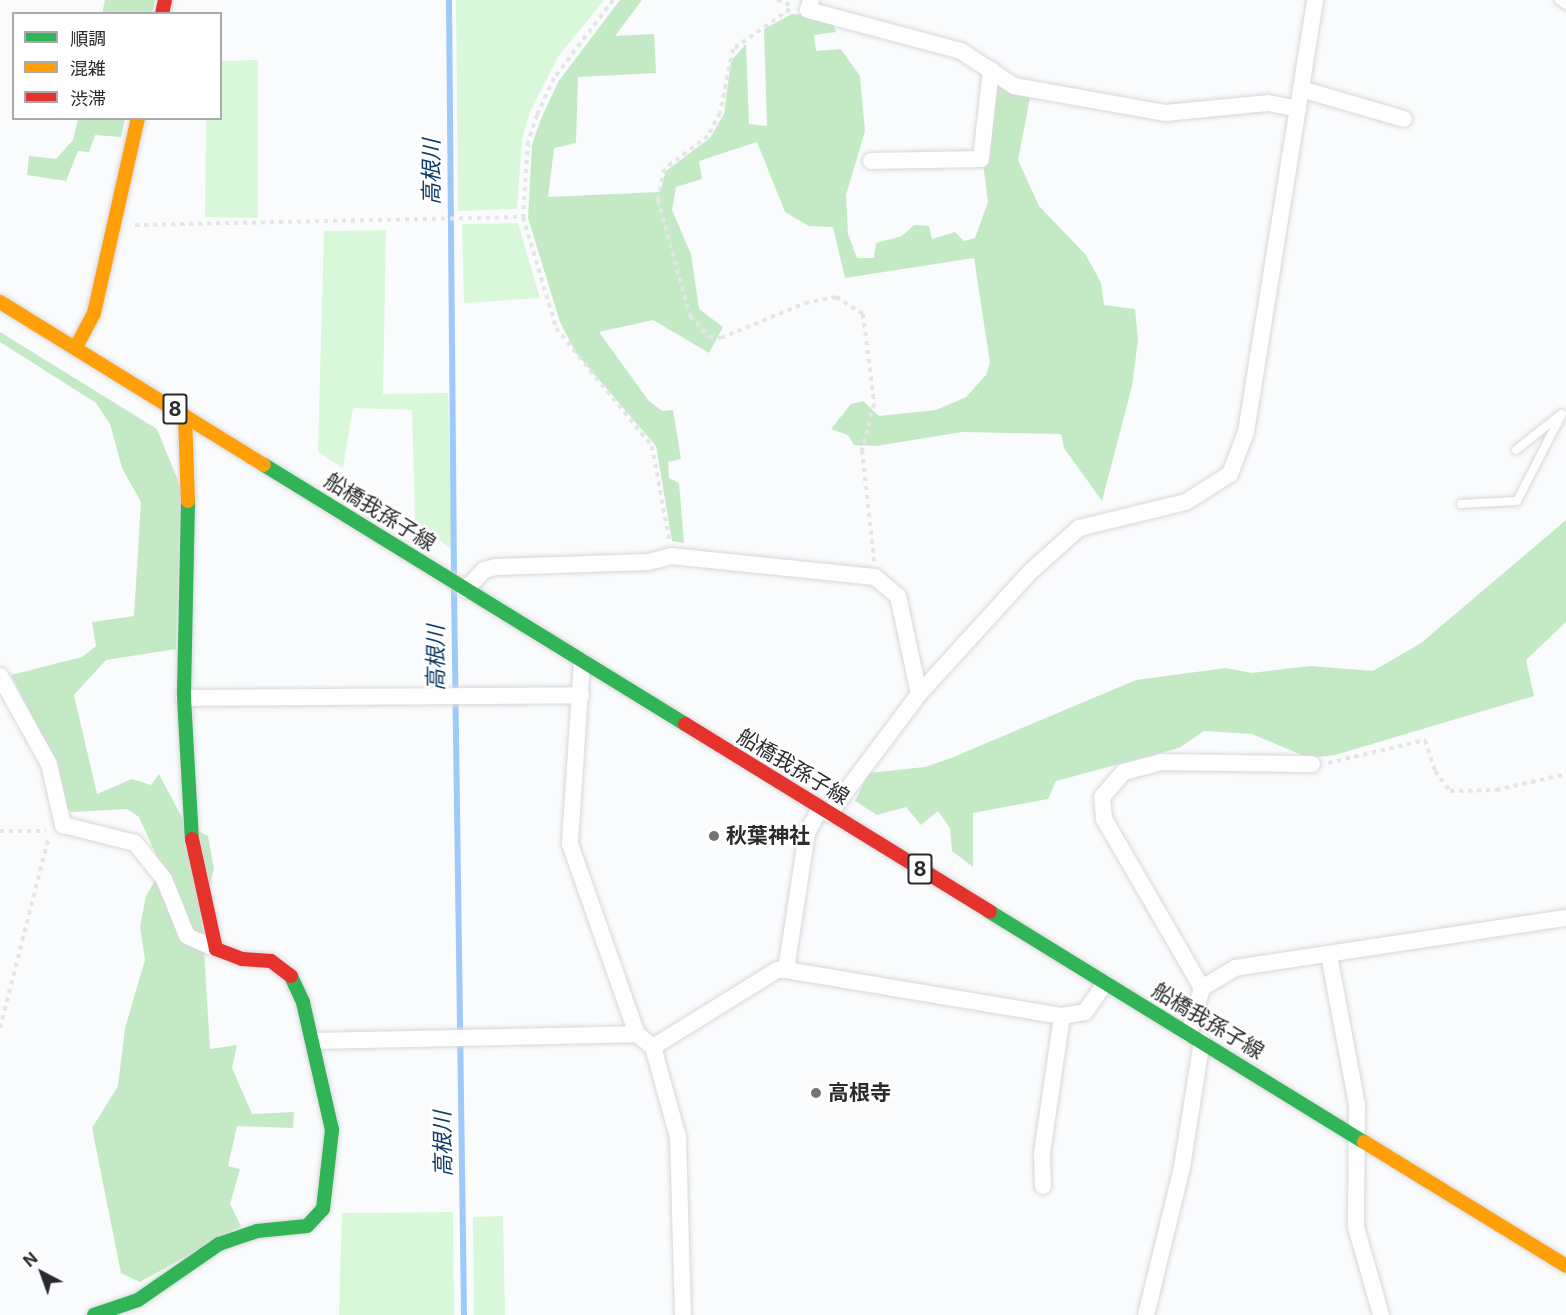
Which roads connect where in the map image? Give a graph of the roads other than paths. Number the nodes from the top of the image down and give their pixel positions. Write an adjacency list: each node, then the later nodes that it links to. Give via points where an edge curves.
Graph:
1 (811, 0): 5 (street, via 808,10 961,51)
2 (1315, 0): 6 (street)
3 (1559, 0): 4 (lane)
4 (1566, 5)
5 (991, 70): 7 (street, via 1014,86 1165,113 1268,103); 10 (street, via 981,159)
6 (1301, 88): 7 (street); 8 (street)
7 (1298, 109): 20 (street, via 1246,432 1230,474 1186,502 1078,528 1030,572)
8 (1404, 119)
9 (138, 120): 12 (main road, via 94,313)
10 (871, 161)
11 (0, 302): 12 (main road, 船橋我孫子線 / 8)
12 (76, 347): 14 (main road, 船橋我孫子線 / 8)
13 (1564, 412): 15 (lane); 16 (lane, via 1517,501)
14 (185, 416): 17 (main road, 船橋我孫子線 / 8); 22 (main road, via 191,562)
15 (1516, 450)
16 (1461, 504)
17 (465, 590): 18 (main road, 船橋我孫子線 / 8); 20 (street, via 484,570 496,567 649,562 671,556 876,577 898,596)
18 (582, 661): 21 (street); 24 (main road, 船橋我孫子線 / 8)
19 (0, 676): 26 (street, via 49,764 57,828 135,843 164,879 187,936)
20 (919, 694): 24 (street)
21 (580, 695): 22 (street); 32 (street, via 570,844)
22 (184, 698): 26 (main road, via 188,816 201,900)
23 (1312, 764): 30 (street, via 1161,762 1124,772 1102,797 1104,819)
24 (825, 811): 28 (street, via 807,833); 29 (main road, 船橋我孫子線 / 8)
25 (1566, 918): 27 (street)
26 (216, 949): 34 (main road, via 242,959 271,961 290,974)
27 (1329, 955): 30 (street, via 1234,968); 36 (street)
28 (786, 970): 31 (street); 35 (street, via 777,970)
29 (1106, 983): 31 (street, via 1085,1012); 33 (main road, 船橋我孫子線 / 8)
30 (1202, 988): 33 (street)
31 (1062, 1016): 37 (street, via 1042,1154)
32 (637, 1034): 34 (street); 35 (street)
33 (1195, 1038): 36 (main road, 船橋我孫子線 / 8); 41 (street, via 1182,1167)
34 (312, 1041): 39 (main road, via 332,1130 323,1209 308,1226 257,1231 219,1244 138,1300)
35 (653, 1047): 40 (street, via 678,1137)
36 (1359, 1138): 38 (main road, 船橋我孫子線 / 8); 42 (street, via 1356,1227)
37 (1043, 1186)
38 (1566, 1266)
39 (94, 1315)
40 (682, 1315)
41 (1146, 1315)
42 (1381, 1315)

